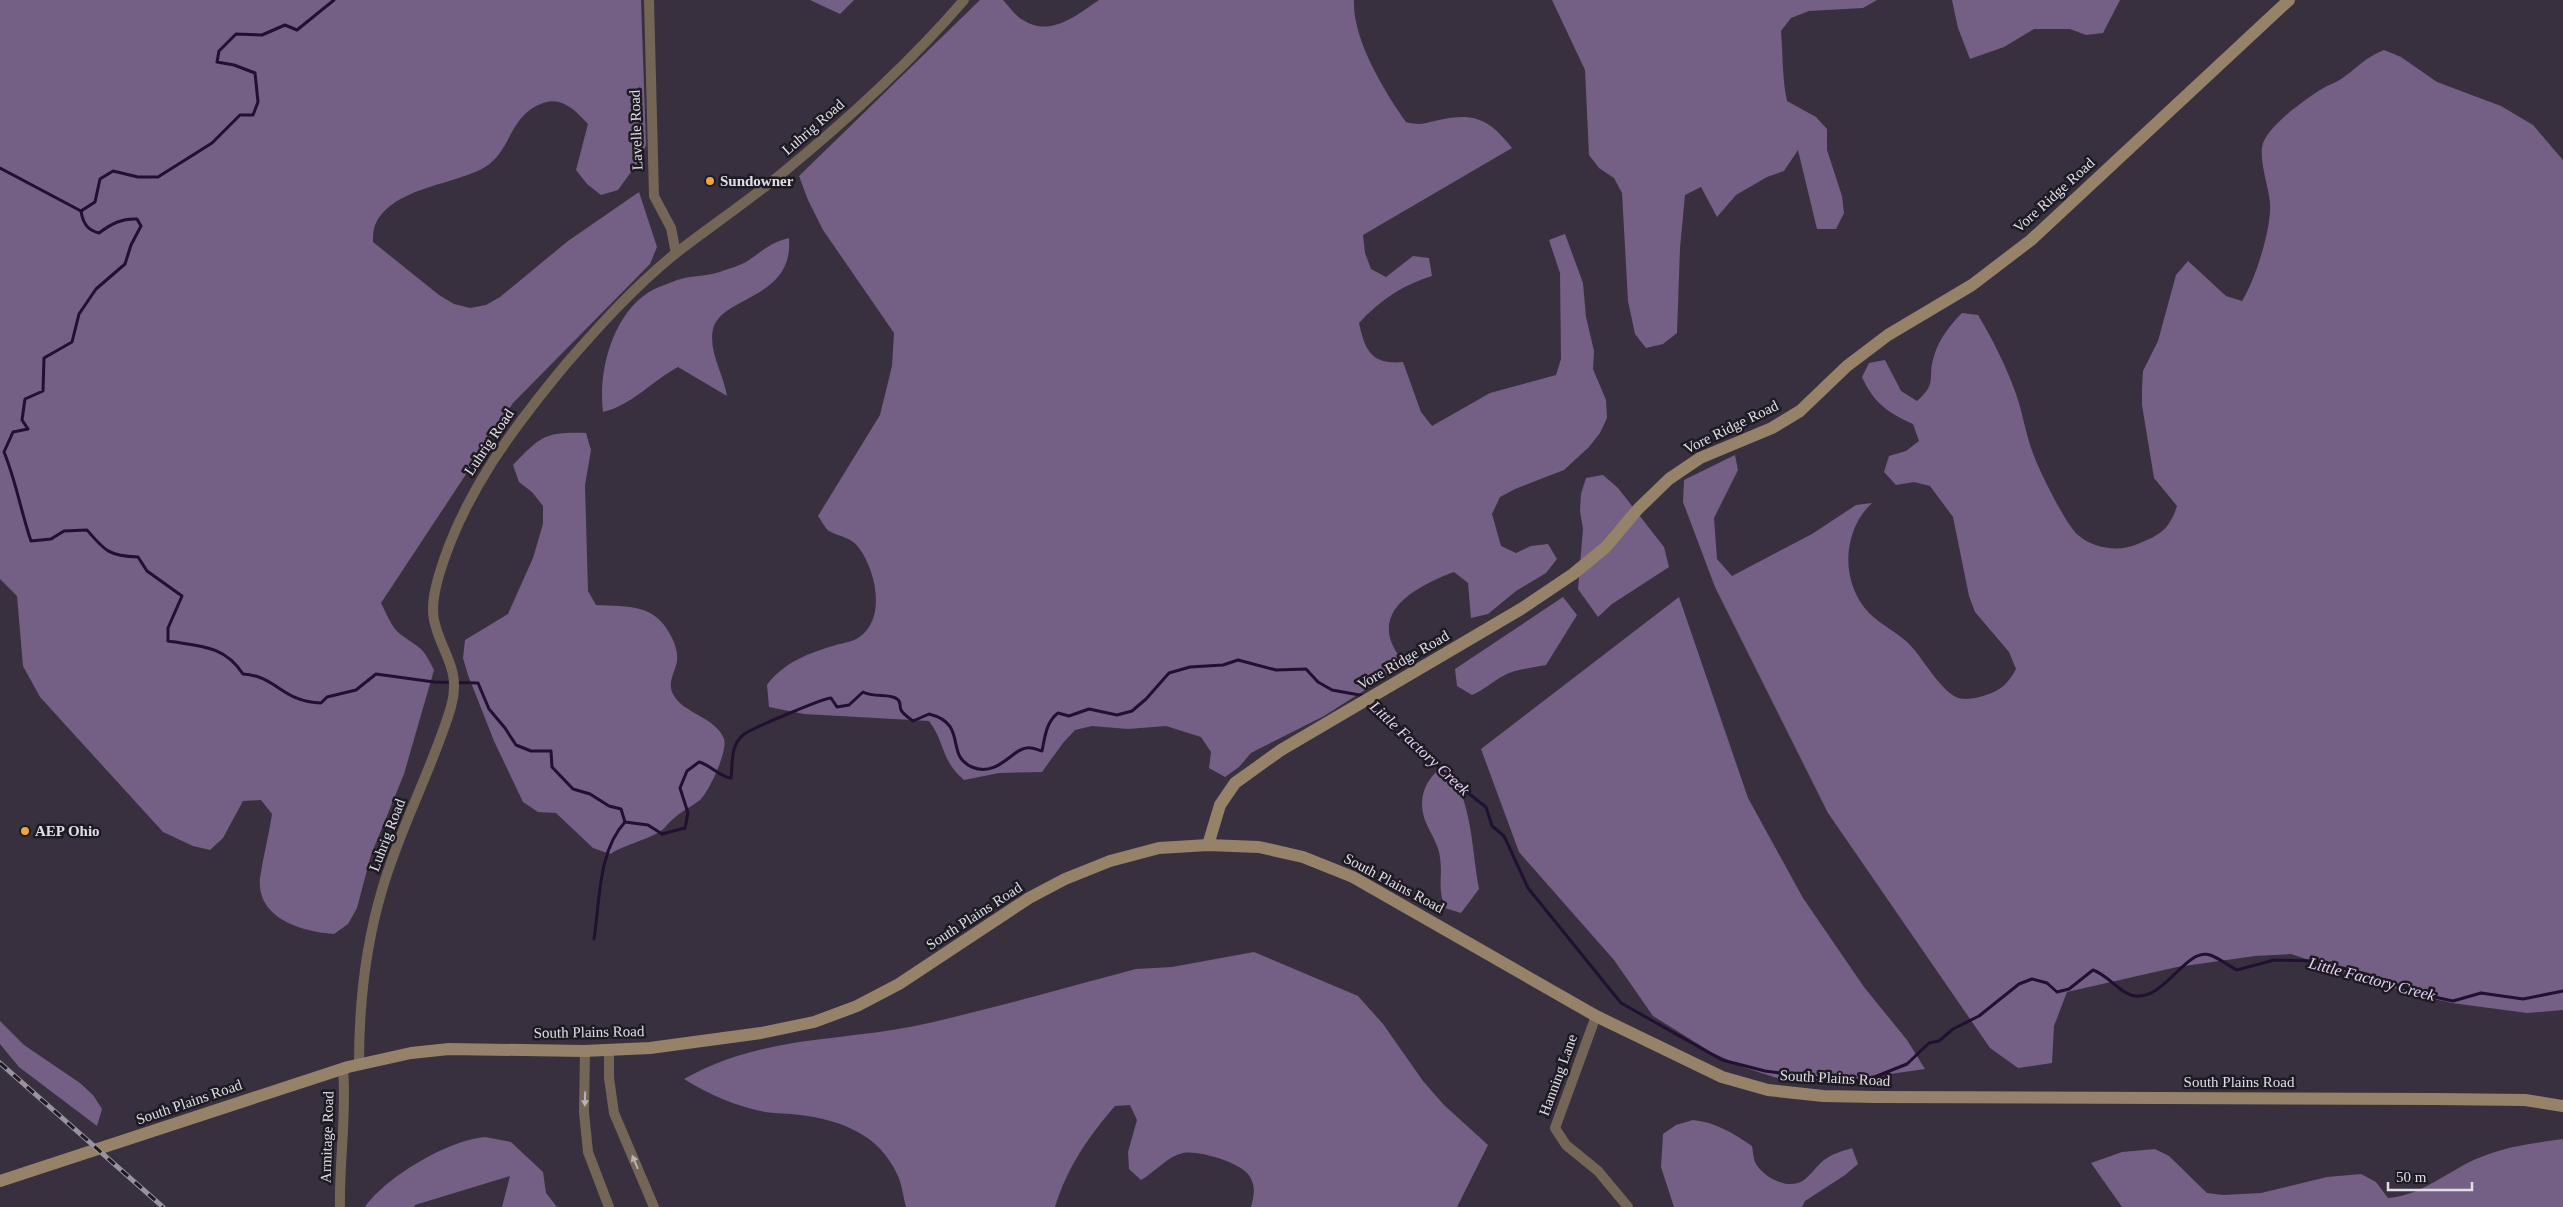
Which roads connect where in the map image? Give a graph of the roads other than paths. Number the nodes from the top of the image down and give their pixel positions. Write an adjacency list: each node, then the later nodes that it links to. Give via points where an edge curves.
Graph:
1 (649, 0): 4 (street, Lavelle Road, via 654,196 670,228)
2 (964, 0): 4 (street, Luhrig Road, via 872,96 773,180)
3 (2289, 0): 5 (main road, Vore Ridge Road, via 2031,240 1972,285 1888,335 1847,366 1800,411 1772,428 1700,458 1669,479 1606,547 1574,574 1521,609 1281,750 1234,783 1220,805)
4 (676, 253): 9 (street, Luhrig Road, via 633,291 590,336 505,440 470,498 439,575 433,602 434,618 454,669 453,701 382,890 362,985)
5 (1208, 845): 6 (main road, South Plains Road, via 1260,847 1304,857 1353,877); 7 (main road, South Plains Road, via 1159,848 1110,861 1065,879 1029,898 899,984 830,1017 752,1035)
6 (1596, 1016): 11 (main road, South Plains Road, via 1722,1076 1768,1090 1823,1096 2525,1100); 16 (street, Hanning Lane, via 1555,1128 1566,1145 1598,1172)
7 (609, 1050): 8 (main road, South Plains Road); 15 (street, one-way to 7, via 614,1113)
8 (585, 1051): 9 (main road, South Plains Road, via 449,1049 411,1052); 14 (street, one-way to 14, via 584,1112 588,1152)
9 (359, 1064): 10 (main road, South Plains Road)
10 (343, 1068): 12 (main road, South Plains Road); 13 (street, Armitage Road, via 346,1098)
11 (2563, 1106)
12 (0, 1180)
13 (340, 1207)
14 (609, 1207)
15 (654, 1207)
16 (1628, 1207)

